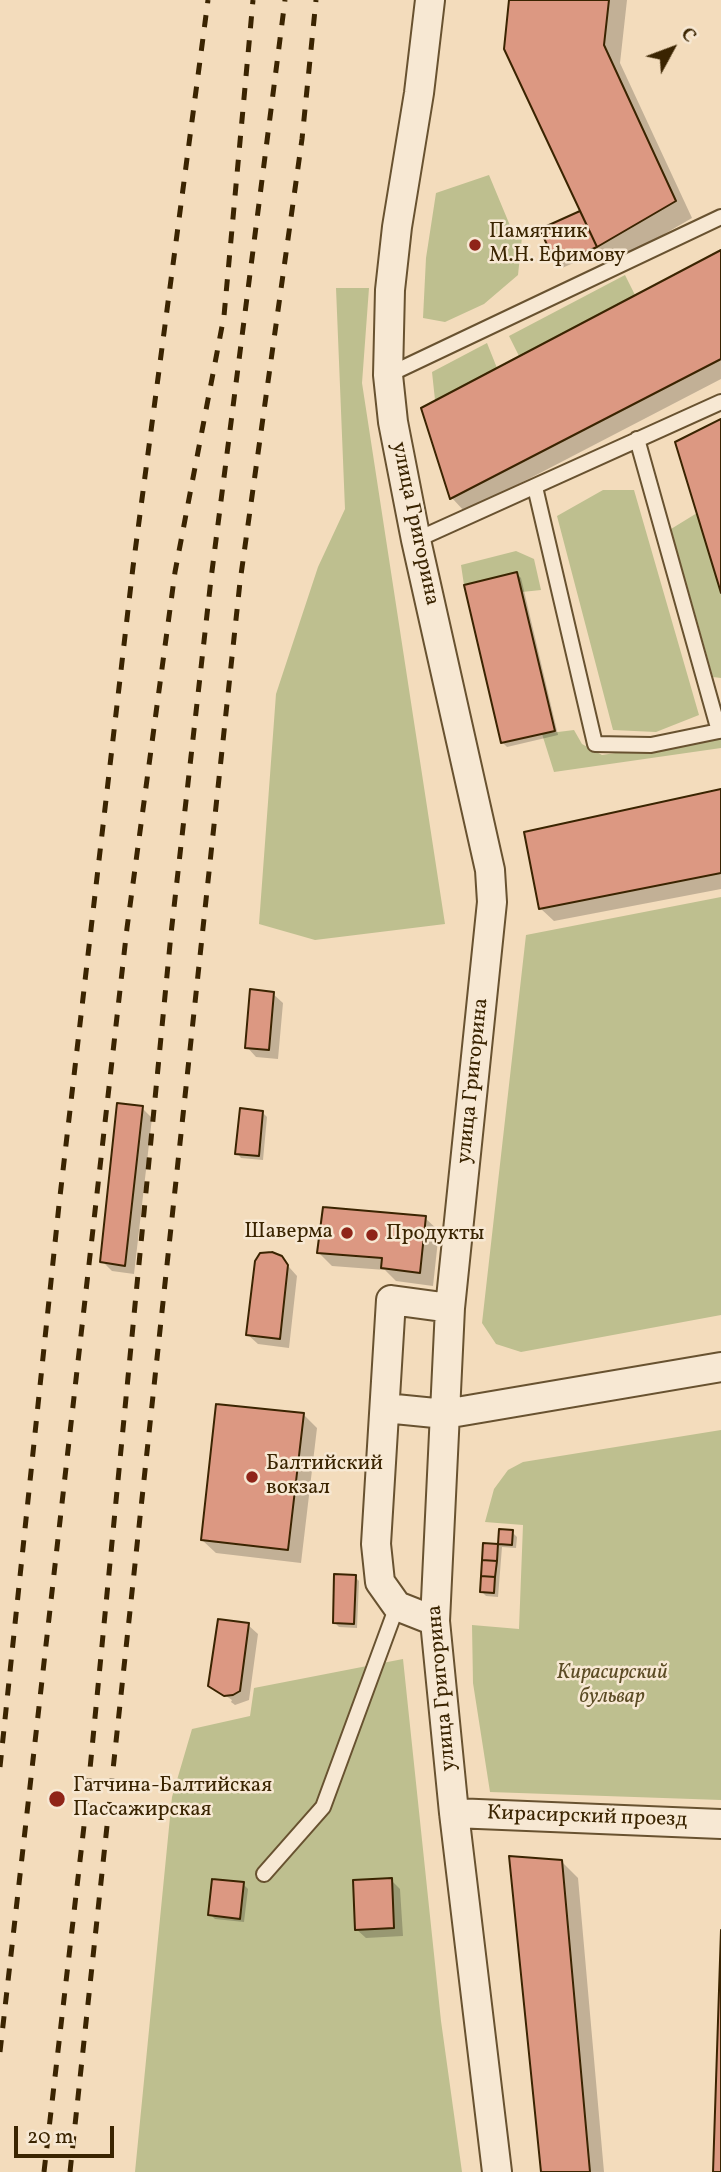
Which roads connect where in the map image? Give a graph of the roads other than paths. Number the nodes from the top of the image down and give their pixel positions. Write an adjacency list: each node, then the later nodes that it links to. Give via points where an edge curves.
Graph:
1 (430, 0): 3 (street, улица Григорина, via 390,290)
2 (721, 217): 3 (lane)
3 (388, 375): 7 (street, улица Григорина)
4 (721, 402): 5 (lane)
5 (637, 439): 6 (lane); 8 (lane)
6 (535, 487): 7 (lane); 8 (lane, via 595,744 651,745)
7 (416, 540): 9 (street, улица Григорина, via 490,870 492,902)
8 (720, 730)
9 (450, 1308): 11 (street, via 391,1300); 12 (street, улица Григорина)
10 (721, 1367): 12 (street)
11 (384, 1408): 12 (street); 13 (street, via 376,1544 380,1582)
12 (446, 1414): 14 (street, улица Григорина)
13 (397, 1606): 14 (street); 17 (lane, via 323,1807)
14 (435, 1621): 15 (street, улица Григорина)
15 (454, 1813): 16 (street, Кирасирский проезд); 18 (street, улица Григорина)
16 (721, 1824)
17 (264, 1874)
18 (497, 2172)

